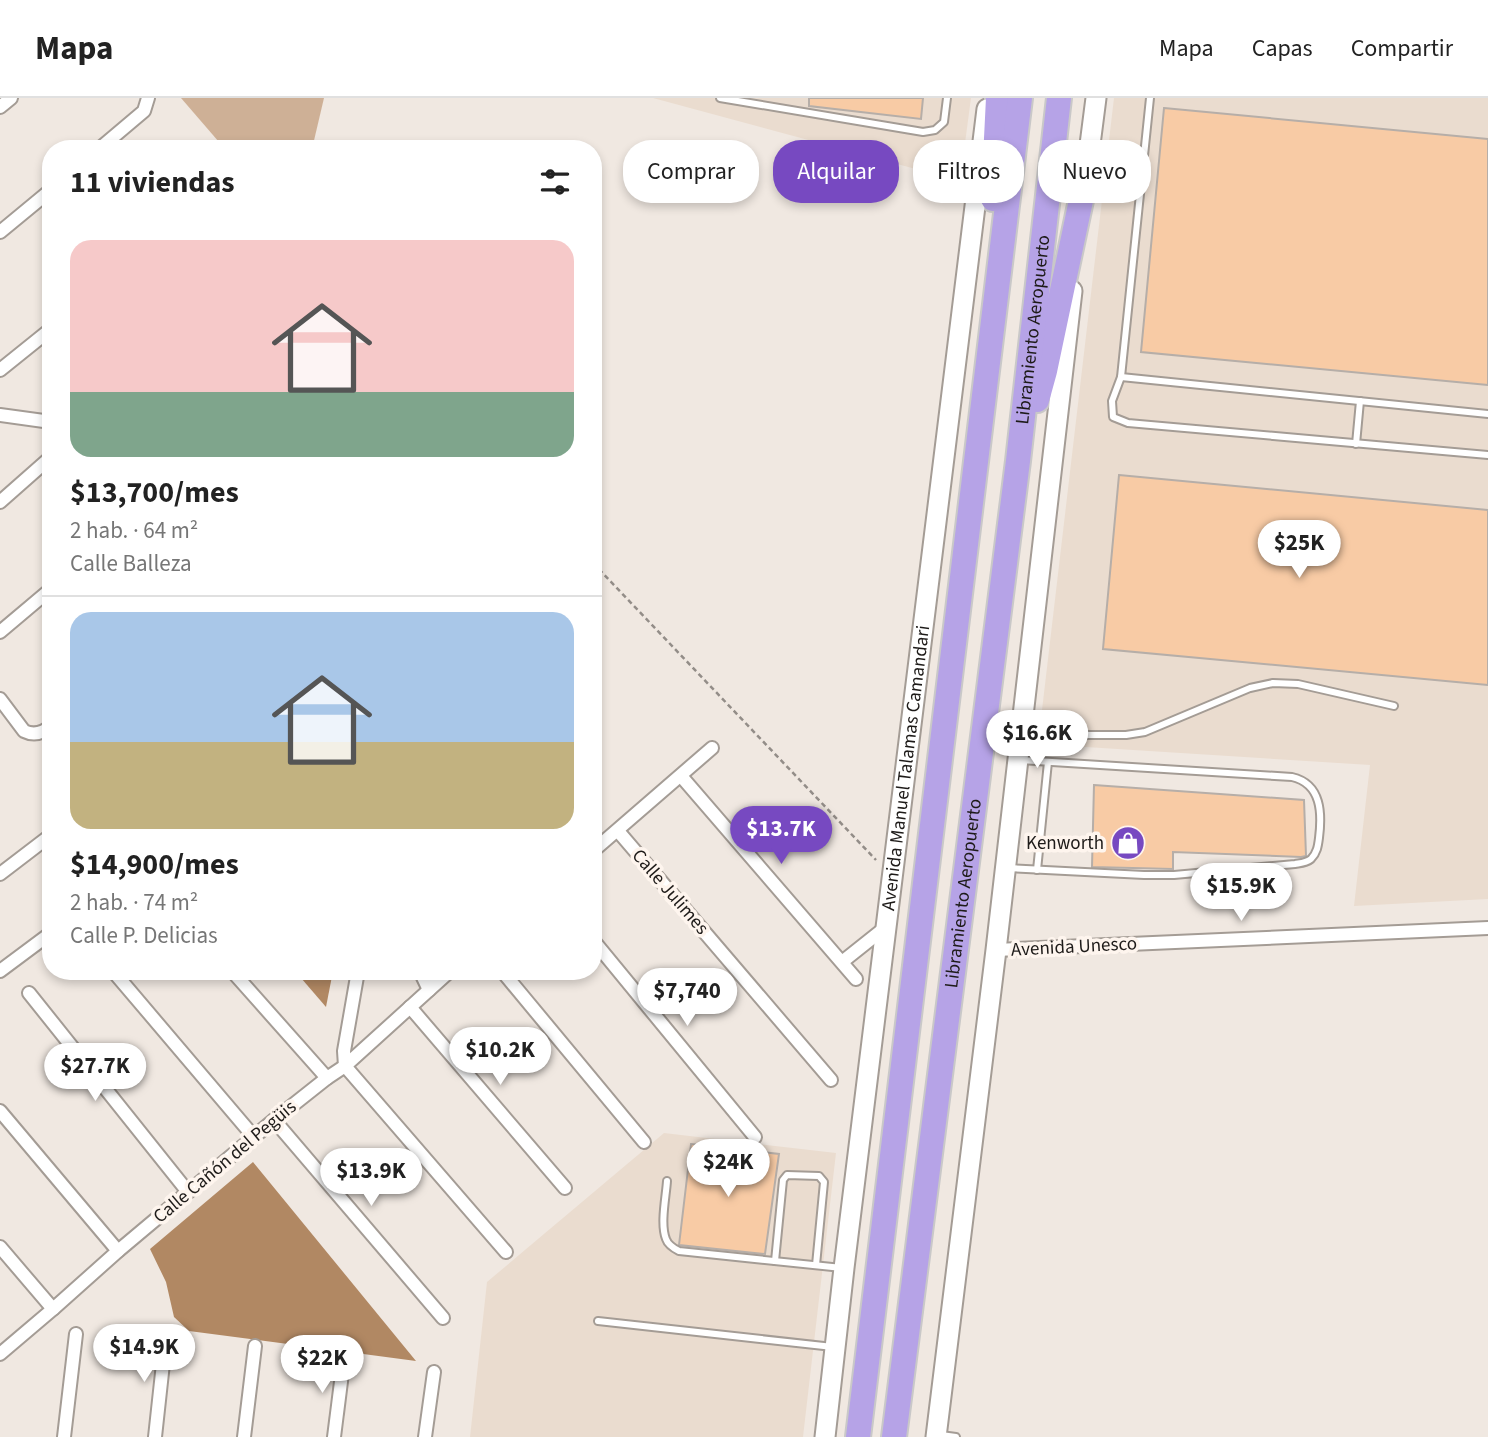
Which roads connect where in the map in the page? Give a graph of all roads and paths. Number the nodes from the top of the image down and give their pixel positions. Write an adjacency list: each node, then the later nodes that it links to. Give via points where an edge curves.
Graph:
1 (11, 98): 11 (street)
2 (148, 98): 12 (street, via 144,111)
3 (720, 98): 4 (lane, via 923,132 944,122)
4 (947, 98)
5 (988, 98): 48 (main road, Avenida Manuel Talamas Camandari)
6 (998, 98): 18 (highway)
7 (1020, 98): 18 (highway, Libramiento Aeropuerto)
8 (1059, 98): 28 (highway, Libramiento Aeropuerto)
9 (1096, 98): 13 (main road)
10 (1150, 98): 21 (lane)
11 (0, 107)
12 (110, 140)
13 (1090, 140)
14 (42, 197): 17 (street)
15 (1080, 203): 28 (highway, via 1045,372)
16 (1082, 203): 37 (main road)
17 (0, 232)
18 (992, 333): 92 (highway, Libramiento Aeropuerto)
19 (42, 336): 20 (street)
20 (0, 370)
21 (1121, 377): 22 (lane); 26 (lane, via 1112,401 1114,416 1128,423)
22 (1360, 401): 23 (lane); 26 (lane)
23 (1488, 414)
24 (0, 415): 25 (street)
25 (42, 421)
26 (1356, 443): 27 (lane)
27 (1488, 455)
28 (1018, 461): 103 (highway, Libramiento Aeropuerto)
29 (42, 465): 30 (street)
30 (0, 502)
31 (602, 572): 48 (path)
32 (42, 597): 33 (street)
33 (0, 632)
34 (0, 699): 36 (street, via 24,731)
35 (1394, 706): 37 (lane, via 1298,684 1273,683 1144,732)
36 (42, 732)
37 (1021, 735): 39 (main road)
38 (712, 748): 41 (street)
39 (1018, 760): 40 (lane); 45 (main road)
40 (1048, 762): 46 (lane); 46 (lane, via 1293,777 1310,787 1320,804 1321,822 1317,849 1307,862 1174,876)
41 (681, 776): 42 (street); 54 (street)
42 (618, 831): 44 (street); 68 (street, Calle Julimes)
43 (42, 842): 47 (street)
44 (602, 844)
45 (1005, 868): 46 (lane); 52 (main road)
46 (1037, 870)
47 (0, 874)
48 (893, 877): 49 (main road, Avenida Manuel Talamas Camandari)
49 (886, 927): 54 (street); 82 (main road, Avenida Manuel Talamas Camandari)
50 (1488, 928): 52 (street, Avenida Unesco)
51 (42, 940): 55 (street)
52 (996, 950): 94 (main road)
53 (602, 951): 72 (street)
54 (842, 962): 56 (street)
55 (0, 971)
56 (856, 979)
57 (121, 980): 71 (street)
58 (240, 980): 67 (street)
59 (356, 980): 66 (street)
60 (424, 980): 63 (street)
61 (440, 980): 63 (street, Calle Cañón del Pegüis)
62 (509, 980): 73 (street)
63 (429, 990): 65 (street, Calle Cañón del Pegüis)
64 (29, 993): 76 (street)
65 (410, 1007): 66 (street, Calle Cañón del Pegüis); 75 (street)
66 (345, 1066): 67 (street, Calle Cañón del Pegüis); 79 (street)
67 (327, 1078): 70 (street, Calle Cañón del Pegüis)
68 (831, 1080)
69 (0, 1111): 78 (street)
70 (274, 1120): 71 (street, Calle Cañón del Pegüis); 84 (street)
71 (254, 1137): 76 (street, Calle Cañón del Pegüis)
72 (755, 1137)
73 (644, 1142)
74 (667, 1181): 80 (lane, via 664,1226 670,1246 686,1252)
75 (565, 1188)
76 (188, 1192): 78 (street, Calle Cañón del Pegüis)
77 (0, 1247): 83 (street)
78 (118, 1251): 83 (street, Calle Cañón del Pegüis)
79 (506, 1251)
80 (775, 1261): 81 (lane); 81 (lane, via 783,1180 787,1175 819,1176 824,1182)
81 (816, 1265): 82 (lane)
82 (844, 1268): 89 (main road, Avenida Manuel Talamas Camandari)
83 (53, 1309): 90 (street, Calle Cañón del Pegüis)
84 (443, 1318)
85 (598, 1321): 89 (lane)
86 (76, 1334): 95 (street)
87 (166, 1336): 96 (street)
88 (255, 1346): 97 (street)
89 (835, 1347): 100 (main road, Avenida Manuel Talamas Camandari)
90 (0, 1354)
91 (344, 1358): 98 (street)
92 (866, 1364): 101 (highway); 102 (highway, Libramiento Aeropuerto)
93 (434, 1372): 99 (street)
94 (936, 1436): 104 (lane)
95 (64, 1437)
96 (155, 1437)
97 (244, 1437)
98 (334, 1437)
99 (425, 1437)
100 (825, 1437)
101 (848, 1437)
102 (858, 1437)
103 (894, 1437)
104 (956, 1437)

